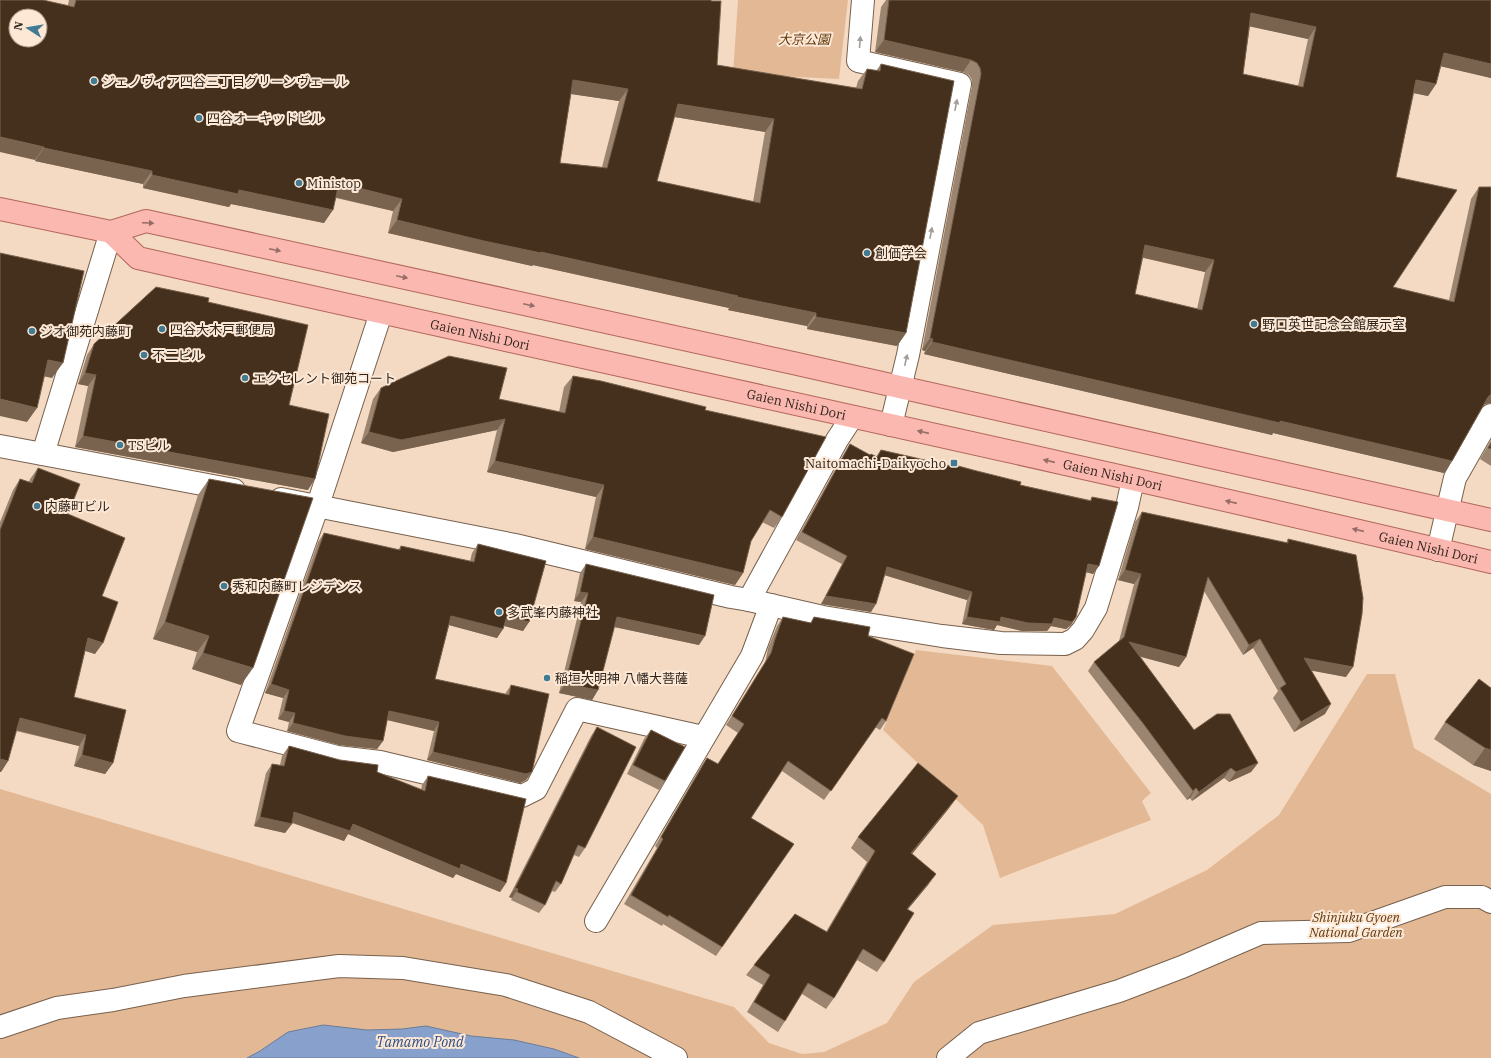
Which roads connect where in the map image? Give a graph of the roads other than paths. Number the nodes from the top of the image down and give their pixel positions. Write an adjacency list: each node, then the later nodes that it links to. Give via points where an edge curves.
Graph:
1 (863, 0): 5 (street, one-way to 1, via 960,84 858,61)
2 (0, 209): 3 (main road)
3 (111, 232): 4 (main road, Gaien Nishi Dori, via 138,258); 5 (main road, one-way to 5, via 146,221); 10 (street)
4 (381, 313): 7 (main road, Gaien Nishi Dori); 12 (street)
5 (900, 387): 8 (street); 13 (main road)
6 (1491, 415): 13 (street, via 1455,478)
7 (852, 417): 8 (main road, Gaien Nishi Dori); 17 (street)
8 (891, 425): 11 (main road, Gaien Nishi Dori, one-way to 8)
9 (0, 446): 10 (street)
10 (43, 454): 12 (street)
11 (1133, 480): 15 (main road, Gaien Nishi Dori, one-way to 11); 18 (street, via 1128,507 1096,608 1083,630 1075,639 1065,644 1001,643 942,636 823,617)
12 (318, 505): 17 (street, via 516,545); 19 (street, via 238,731 337,758 380,762 522,796 536,789 577,709)
13 (1447, 511): 14 (main road); 15 (street)
14 (1491, 520)
15 (1438, 550): 16 (main road, Gaien Nishi Dori)
16 (1491, 562)
17 (749, 600): 18 (street)
18 (771, 605): 19 (street, via 752,656)
19 (703, 737): 21 (street)
20 (1491, 902): 24 (street, via 1482,897 1445,897 1349,931 1261,933 1119,991 979,1033)
21 (596, 921)
22 (0, 1026): 23 (street, via 57,1008 192,985 339,966 403,968 506,985 589,1012)
23 (676, 1058)
24 (948, 1058)

